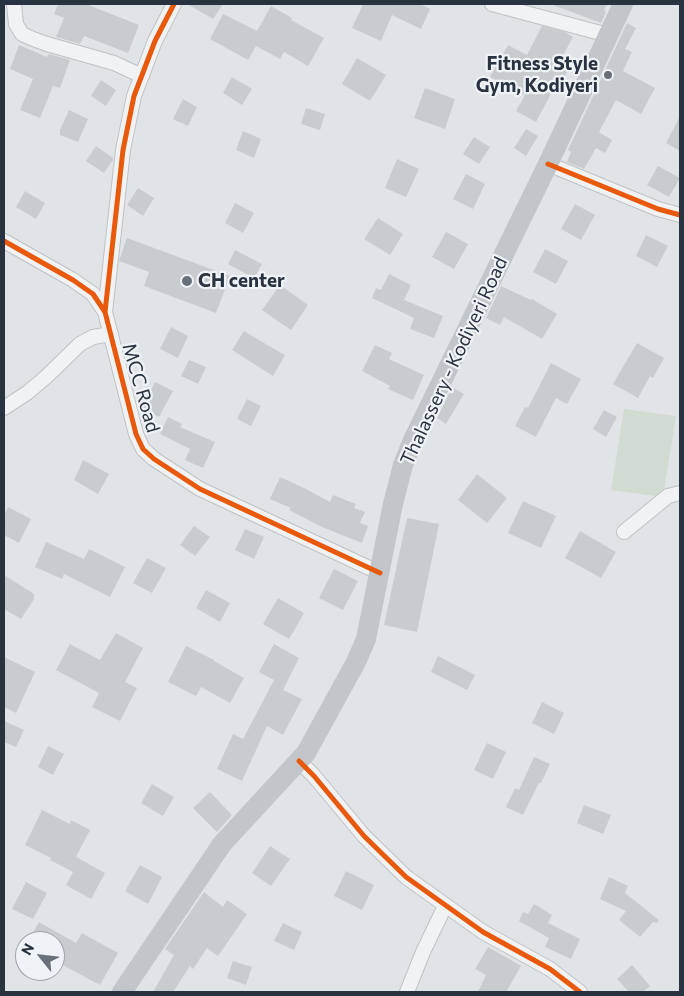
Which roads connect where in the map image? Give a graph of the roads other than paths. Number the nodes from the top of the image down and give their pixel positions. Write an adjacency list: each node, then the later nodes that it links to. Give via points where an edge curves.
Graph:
1 (14, 4): 6 (street, via 16,24 22,34 114,63)
2 (174, 4): 6 (street)
3 (492, 4): 5 (street)
4 (623, 4): 5 (main road, Thalassery - Kodiyeri Road)
5 (608, 35): 7 (main road, Thalassery - Kodiyeri Road)
6 (142, 76): 10 (street, via 134,96 123,150)
7 (548, 164): 8 (street); 15 (main road, Thalassery - Kodiyeri Road, via 413,440 393,504)
8 (680, 215)
9 (4, 241): 10 (street, MCC Road, via 93,294)
10 (105, 312): 11 (street, MCC Road)
11 (111, 334): 12 (street, via 93,337 80,344 27,393); 15 (street, MCC Road, via 136,434 143,449 154,459 200,489)
12 (4, 408)
13 (680, 493): 14 (street, via 668,496)
14 (624, 532)
15 (380, 573): 16 (main road, Thalassery - Kodiyeri Road, via 366,639)
16 (299, 761): 17 (street, via 364,836 406,877); 18 (main road, Thalassery - Kodiyeri Road, via 222,844)
17 (445, 906): 19 (street); 20 (street, via 483,932 550,969)
18 (122, 992)
19 (407, 992)
20 (580, 992)

